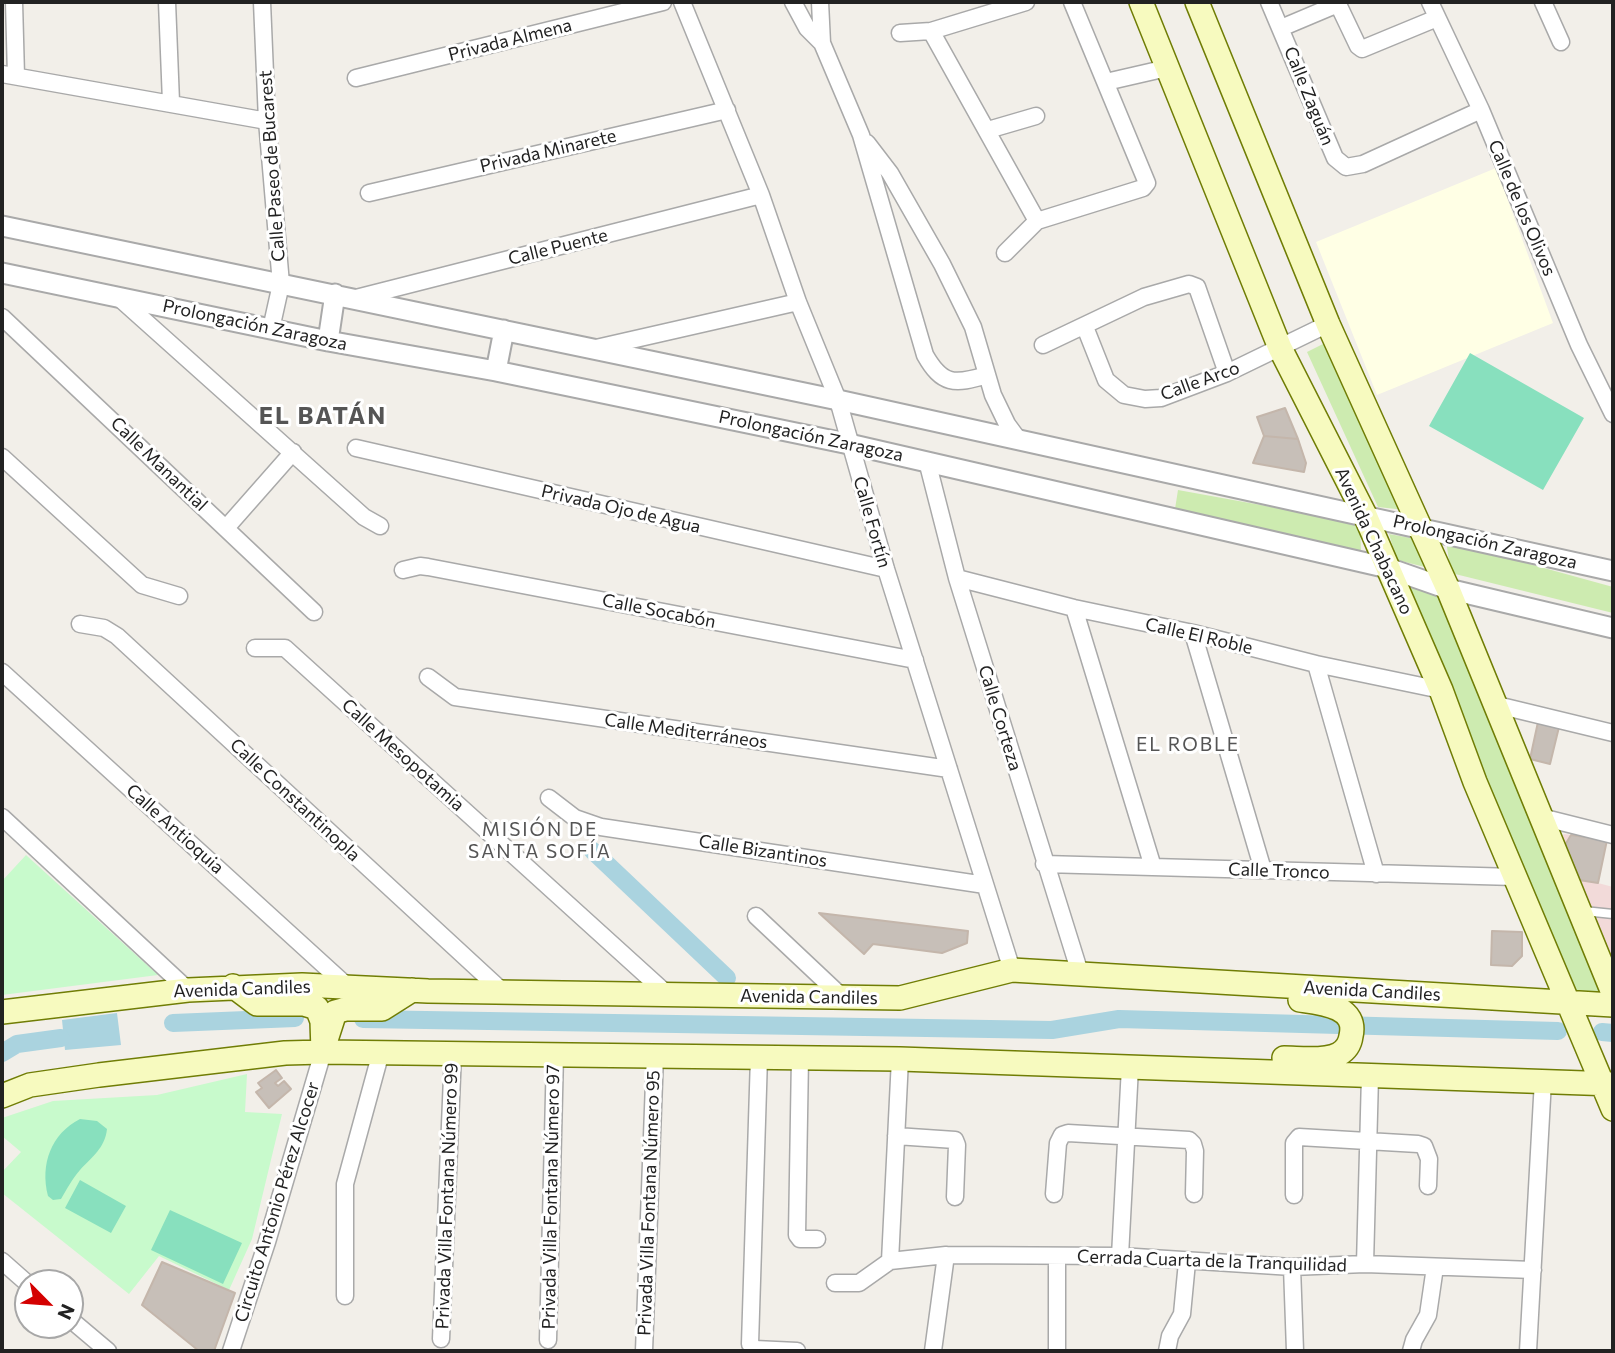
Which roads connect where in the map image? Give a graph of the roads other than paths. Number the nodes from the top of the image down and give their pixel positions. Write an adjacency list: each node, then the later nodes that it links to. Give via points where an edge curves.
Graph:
1 (14, 2): 23 (street)
2 (167, 2): 26 (street)
3 (262, 2): 30 (street, Calle Paseo de Bucarest)
4 (663, 2): 24 (street, Privada Almena)
5 (682, 2): 27 (street, Calle Fortín)
6 (793, 2): 21 (street, via 807,28)
7 (820, 2): 21 (street)
8 (1026, 2): 18 (street)
9 (1072, 2): 25 (street)
10 (1141, 2): 22 (main road, Avenida Chabacano)
11 (1197, 2): 45 (main road)
12 (1269, 2): 17 (street, Calle Zaguán)
13 (1430, 2): 16 (street, Calle de los Olivos)
14 (1543, 2): 20 (street)
15 (1337, 3): 16 (street, via 1357,46 1366,49); 17 (street)
16 (1437, 18): 28 (street, Calle de los Olivos)
17 (1281, 28): 28 (street, Calle Zaguán, via 1335,158 1346,167 1363,164)
18 (931, 31): 19 (street); 31 (street)
19 (901, 33)
20 (1561, 42)
21 (822, 43): 32 (street)
22 (1167, 68): 25 (street); 51 (main road, Avenida Chabacano)
23 (9, 75): 26 (street)
24 (356, 78)
25 (1106, 82): 35 (street, via 1147,183)
26 (171, 103): 30 (street)
27 (727, 110): 33 (street, Privada Minarete); 34 (street, Calle Fortín)
28 (1481, 110): 57 (street, Calle de los Olivos, via 1579,345)
29 (1036, 116): 31 (street)
30 (267, 121): 39 (street, Calle Paseo de Bucarest)
31 (988, 130): 35 (street)
32 (861, 135): 55 (street, via 890,173 942,264 973,327); 55 (street, via 935,373 967,381)
33 (369, 192)
34 (761, 195): 42 (street, Calle Puente); 43 (street, Calle Fortín)
35 (1037, 221): 37 (street)
36 (2, 226): 39 (street, Prolongación Zaragoza)
37 (1005, 253)
38 (2, 273): 41 (street, Prolongación Zaragoza)
39 (281, 284): 40 (street, Prolongación Zaragoza); 47 (street, Calle Paseo de Bucarest)
40 (335, 294): 42 (street, Prolongación Zaragoza); 49 (street)
41 (117, 296): 47 (street, Prolongación Zaragoza); 61 (street)
42 (356, 298): 48 (street, Prolongación Zaragoza)
43 (798, 302): 52 (street); 56 (street, Calle Fortín)
44 (2, 317): 66 (street, Calle Manantial)
45 (1328, 324): 51 (street, Calle Arco); 67 (main road)
46 (1086, 327): 50 (street); 54 (street, Calle Arco, via 1106,380 1124,395 1161,398); 54 (street, via 1144,297 1189,284 1197,287)
47 (271, 329): 49 (street, Prolongación Zaragoza)
48 (504, 330): 52 (street, Prolongación Zaragoza); 53 (street)
49 (328, 341): 53 (street, Prolongación Zaragoza)
50 (1043, 345)
51 (1280, 348): 54 (street, Calle Arco); 64 (main road, Avenida Chabacano)
52 (594, 349): 56 (street, Prolongación Zaragoza)
53 (496, 371): 59 (street, Prolongación Zaragoza)
54 (1227, 373)
55 (987, 375): 58 (street)
56 (838, 400): 58 (street, Prolongación Zaragoza); 59 (street, Calle Fortín)
57 (1613, 414)
58 (1018, 439): 64 (street, Prolongación Zaragoza)
59 (849, 444): 63 (street, Prolongación Zaragoza); 69 (street, Calle Fortín)
60 (356, 448): 69 (street, Privada Ojo de Agua)
61 (293, 452): 65 (street, via 363,517); 66 (street)
62 (2, 457): 74 (street, via 142,585)
63 (927, 461): 68 (street, Prolongación Zaragoza); 72 (street, Calle Corteza)
64 (1365, 515): 67 (street, Prolongación Zaragoza); 68 (main road, Avenida Chabacano)
65 (380, 526)
66 (226, 528): 76 (street, Calle Manantial)
67 (1422, 528): 71 (street, Prolongación Zaragoza); 73 (main road)
68 (1388, 568): 73 (street, Prolongación Zaragoza); 85 (main road, Avenida Chabacano)
69 (886, 569): 81 (street, Calle Fortín)
70 (404, 570): 81 (street, Calle Socabón, via 428,567)
71 (1613, 571)
72 (957, 578): 75 (street, Calle El Roble); 93 (street, Calle Corteza)
73 (1448, 589): 78 (street, Prolongación Zaragoza); 86 (main road)
74 (179, 596)
75 (1074, 608): 79 (street, Calle El Roble); 94 (street)
76 (314, 612)
77 (80, 624): 109 (street, Calle Constantinopla, via 104,628 117,636)
78 (1613, 628)
79 (1193, 633): 82 (street, Calle El Roble); 95 (street)
80 (255, 648): 111 (street, Calle Mesopotamia, via 285,648)
81 (915, 660): 88 (street, Calle Fortín)
82 (1316, 664): 85 (street, Calle El Roble); 96 (street)
83 (2, 672): 106 (street, Calle Antioquia)
84 (428, 677): 88 (street, Calle Mediterráneos, via 455,697)
85 (1441, 690): 97 (main road, Avenida Chabacano)
86 (1493, 704): 87 (street); 90 (main road)
87 (1613, 733)
88 (949, 769): 98 (street, Calle Fortín)
89 (549, 798): 98 (street, Calle Bizantinos, via 575,818 601,827)
90 (1541, 817): 92 (street); 99 (main road)
91 (4, 824): 107 (street)
92 (1613, 835)
93 (1044, 864): 94 (street, Calle Tronco); 103 (street, Calle Corteza)
94 (1153, 867): 95 (street, Calle Tronco)
95 (1263, 870): 96 (street, Calle Tronco)
96 (1376, 874): 97 (street, Calle Tronco)
97 (1515, 877): 113 (main road, Avenida Chabacano)
98 (985, 885): 102 (street, Calle Fortín)
99 (1581, 910): 100 (lane); 110 (main road)
100 (1613, 914)
101 (756, 916): 112 (street)
102 (1012, 970): 103 (main road, Avenida Candiles); 112 (main road, Avenida Candiles, via 900,998)
103 (1080, 973): 104 (main road, Avenida Candiles)
104 (1248, 983): 113 (main road, Avenida Candiles); 125 (main road, via 1282,996 1331,1005 1344,1013 1350,1035 1342,1052 1334,1056 1263,1059)
105 (233, 986): 106 (main road, Avenida Candiles); 107 (main road, Avenida Candiles); 116 (main road, via 257,1004 317,1008)
106 (348, 987): 108 (main road, Avenida Candiles)
107 (188, 990): 115 (main road, Avenida Candiles)
108 (412, 990): 109 (main road, Avenida Candiles); 116 (main road, via 382,1009 335,1012)
109 (502, 991): 111 (main road, Avenida Candiles)
110 (1613, 993)
111 (668, 995): 112 (main road, Avenida Candiles)
112 (841, 996)
113 (1567, 1002): 114 (main road, Avenida Candiles); 128 (main road, Avenida Chabacano)
114 (1613, 1005)
115 (18, 1006)
116 (323, 1052): 117 (main road); 129 (main road, via 99,1075 30,1085); 155 (street, Circuito Antonio Pérez Alcocer)
117 (381, 1052): 118 (main road); 150 (street, via 345,1184)
118 (453, 1053): 119 (main road); 152 (street, Privada Villa Fontana Número 99)
119 (555, 1054): 120 (main road); 153 (street, Privada Villa Fontana Número 97)
120 (655, 1055): 121 (main road); 156 (street, Privada Villa Fontana Número 95)
121 (759, 1057): 122 (main road); 157 (street, via 750,1344 758,1349)
122 (800, 1058): 123 (main road); 139 (street, via 797,1235)
123 (900, 1059): 124 (main road); 132 (street)
124 (1130, 1067): 125 (main road); 131 (street)
125 (1246, 1070): 126 (main road)
126 (1370, 1076): 127 (main road); 133 (street)
127 (1543, 1080): 128 (main road); 148 (street)
128 (1608, 1084): 130 (main road, Avenida Chabacano)
129 (2, 1096)
130 (1613, 1109)
131 (1128, 1135): 135 (street, via 1062,1135); 136 (street, via 1189,1140 1195,1151); 141 (street)
132 (897, 1136): 138 (street, via 955,1140); 143 (street)
133 (1367, 1142): 134 (street, via 1423,1146 1429,1158); 137 (street, via 1299,1137 1294,1143); 145 (street)
134 (1427, 1186)
135 (1054, 1194)
136 (1194, 1194)
137 (1294, 1195)
138 (955, 1197)
139 (817, 1239)
140 (946, 1255): 142 (street, Cerrada Cuarta de la Tranquilidad); 143 (street, Cerrada Cuarta de la Tranquilidad); 158 (street)
141 (1120, 1256): 142 (street, Cerrada Cuarta de la Tranquilidad); 144 (street, Cerrada Cuarta de la Tranquilidad)
142 (1057, 1257): 159 (street)
143 (890, 1261): 149 (street, via 859,1283)
144 (1187, 1262): 146 (street, Cerrada Cuarta de la Tranquilidad); 160 (street, via 1182,1314)
145 (1365, 1264): 146 (street, Cerrada Cuarta de la Tranquilidad); 147 (street, Cerrada Cuarta de la Tranquilidad)
146 (1292, 1267): 161 (street)
147 (1435, 1267): 148 (street, Cerrada Cuarta de la Tranquilidad); 162 (street, via 1428,1315)
148 (1533, 1270): 163 (street)
149 (835, 1283)
150 (345, 1296)
151 (84, 1331): 154 (street)
152 (441, 1339)
153 (548, 1340)
154 (108, 1351)
155 (231, 1351)
156 (644, 1351)
157 (797, 1351)
158 (933, 1351)
159 (1057, 1351)
160 (1167, 1351)
161 (1295, 1351)
162 (1411, 1351)
163 (1528, 1351)

